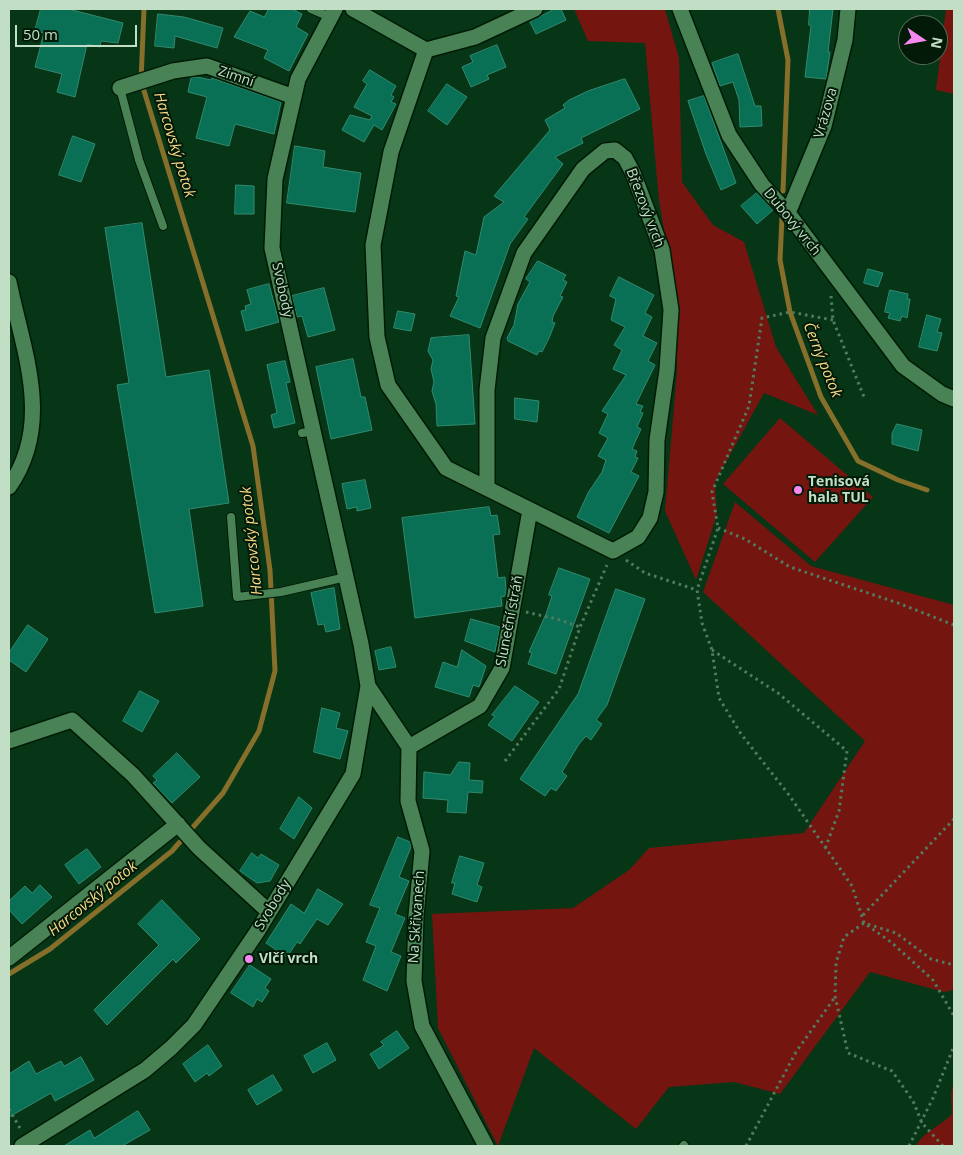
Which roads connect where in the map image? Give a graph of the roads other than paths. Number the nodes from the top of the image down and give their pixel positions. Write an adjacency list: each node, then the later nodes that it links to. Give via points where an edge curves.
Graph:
1 (311, 9): 6 (lane)
2 (352, 9): 7 (street)
3 (535, 9): 7 (street, via 475,37)
4 (680, 9): 10 (street, Dubový vrch, via 729,134 762,184)
5 (848, 9): 10 (street, Vrázova, via 845,40 824,126)
6 (333, 13): 9 (street, Svobody, via 298,79)
7 (426, 50): 15 (street, via 391,152 373,245 377,337 388,385 446,468)
8 (125, 87): 9 (street, Zimní, via 173,71 207,66); 11 (lane, via 138,160)
9 (294, 97): 19 (street, Svobody, via 275,178 272,248 307,432)
10 (788, 214): 13 (street, Dubový vrch, via 903,366)
11 (163, 226)
12 (9, 282): 14 (street, via 34,403 30,443)
13 (954, 399)
14 (9, 487)
15 (487, 487): 16 (street); 16 (street, Březový vrch, via 487,390 493,338 524,253 583,169 605,151 615,150 626,158 662,250 671,310 668,370 657,440 656,492 650,518 638,537 613,551)
16 (530, 510): 22 (street, Sluneční stráň, via 502,668 480,706)
17 (231, 517): 19 (lane, via 237,597 281,592)
18 (329, 574): 19 (lane)
19 (343, 577): 20 (street, Svobody)
20 (368, 686): 22 (street); 24 (street, Svobody, via 353,774)
21 (9, 741): 23 (street, via 72,720 133,775)
22 (409, 747): 27 (street, Na Skřivanech, via 408,801 422,851 414,981 422,1026)
23 (180, 826): 24 (street); 25 (street)
24 (268, 912): 26 (street, Svobody, via 194,1025 171,1048 145,1070)
25 (9, 958)
26 (30, 1142)
27 (486, 1146)

